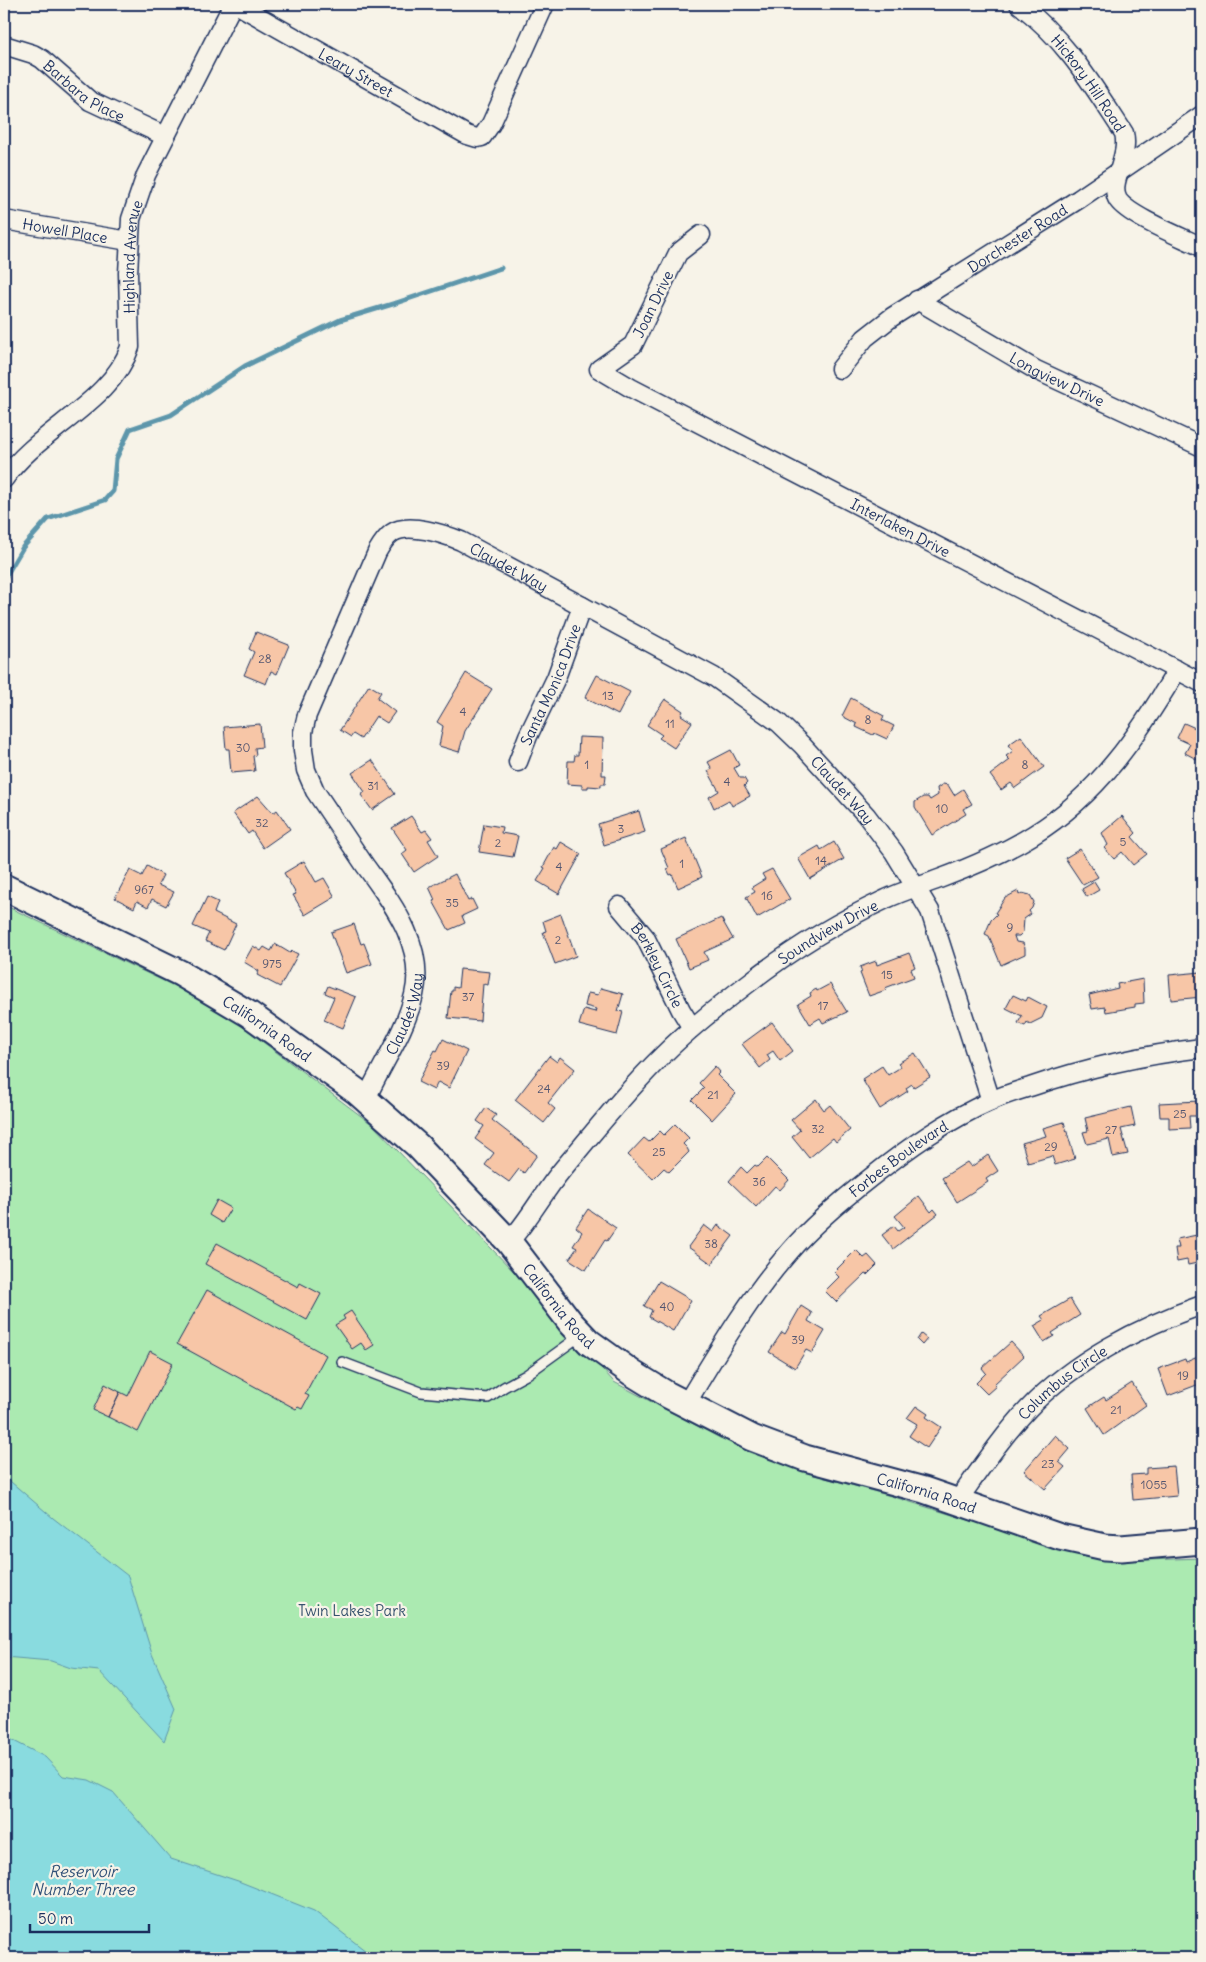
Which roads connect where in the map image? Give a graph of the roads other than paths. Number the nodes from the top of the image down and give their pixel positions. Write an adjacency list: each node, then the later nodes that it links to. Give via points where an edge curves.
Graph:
1 (234, 4): 2 (street, Leary Street, via 477,138 486,133); 6 (street, Highland Avenue)
2 (545, 4)
3 (1019, 4): 7 (street, Hickory Hill Road, via 1056,35 1075,58 1124,133 1126,146)
4 (4, 46): 6 (street, Barbara Place, via 33,54 90,101)
5 (1202, 115): 7 (street, Dorchester Road)
6 (166, 136): 10 (street, Highland Avenue, via 139,195)
7 (1119, 171): 11 (street, Hickory Hill Road, via 1115,184 1119,202 1142,218); 12 (street, Dorchester Road)
8 (4, 220): 10 (street, Howell Place)
9 (701, 234): 13 (street, Joan Drive, via 678,253 633,345)
10 (128, 241): 16 (street, Highland Avenue, via 130,347 121,369 108,386 25,454)
11 (1202, 246)
12 (917, 300): 14 (street, Dorchester Road, via 865,338); 15 (street, Longview Drive, via 1036,370)
13 (599, 369): 18 (street, Interlaken Drive)
14 (840, 369)
15 (1202, 447)
16 (4, 479)
17 (582, 606): 20 (street, Santa Monica Drive, via 556,678); 22 (street, Claudet Way, via 701,669 779,723 866,814); 26 (street, Claudet Way, via 442,533 398,530 377,552 333,652 305,724 306,770 315,791 396,911 413,948 415,963 416,984 408,1017)
18 (1176, 670): 19 (street, Interlaken Drive); 22 (street, Soundview Drive, via 1121,756 1074,804 1013,847)
19 (1202, 683)
20 (518, 762)
21 (4, 887): 26 (main road, California Road, via 180,973 288,1041)
22 (916, 888): 24 (street, Soundview Drive, via 886,899 797,949); 27 (street, Claudet Way, via 930,911)
23 (619, 906): 24 (street, Berkley Circle, via 645,937)
24 (692, 1028): 28 (street, Soundview Drive, via 597,1128)
25 (1202, 1048): 27 (street, Forbes Boulevard, via 1147,1055 1071,1072)
26 (366, 1099): 28 (main road, California Road, via 418,1146)
27 (991, 1100): 32 (street, Forbes Boulevard, via 944,1125 897,1157 842,1201 791,1250 726,1338)
28 (509, 1242): 30 (main road, California Road)
29 (1202, 1305): 33 (street, Columbus Circle, via 1175,1314 1096,1354 1063,1379 1029,1409)
30 (582, 1334): 31 (lane, via 488,1398 420,1392); 32 (main road, California Road, via 632,1373)
31 (342, 1362)
32 (686, 1404): 33 (main road, California Road, via 752,1438 805,1458 924,1490)
33 (956, 1502): 34 (main road, California Road, via 1060,1537 1105,1547)
34 (1202, 1541)

